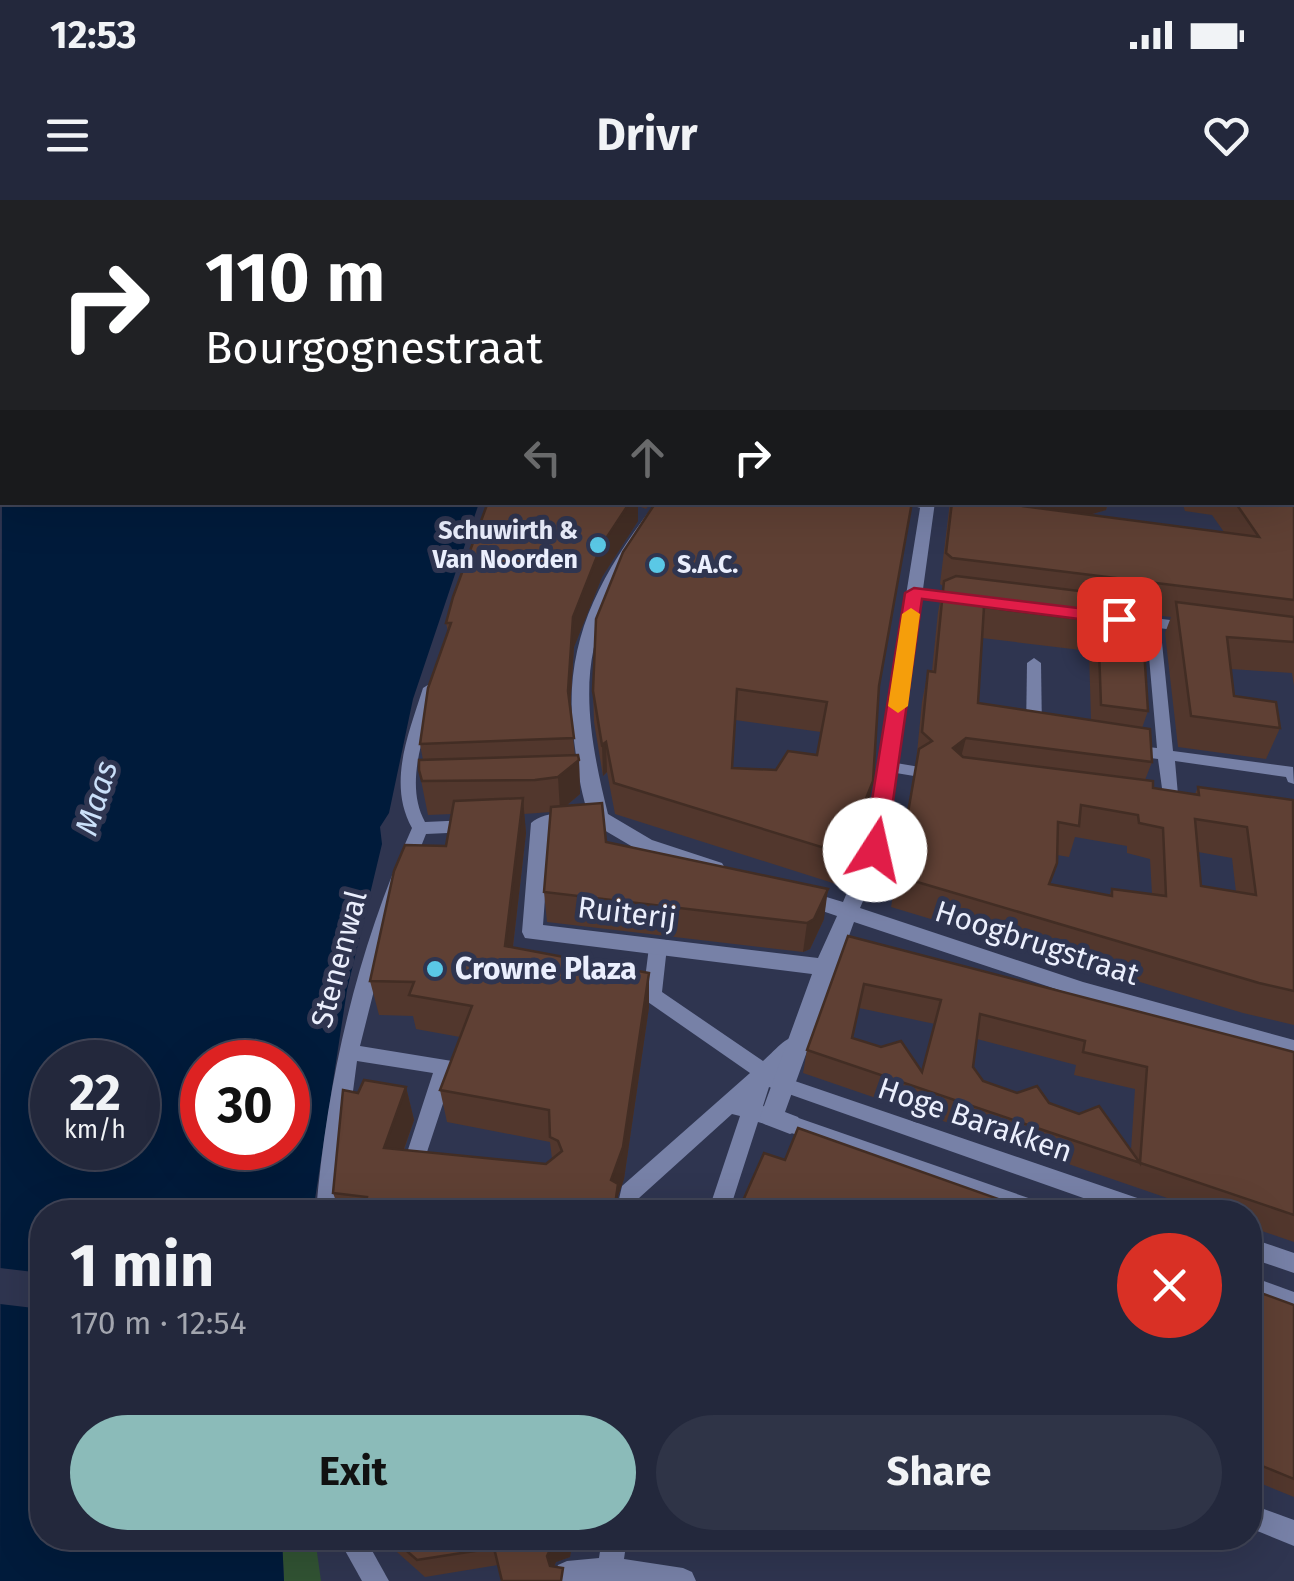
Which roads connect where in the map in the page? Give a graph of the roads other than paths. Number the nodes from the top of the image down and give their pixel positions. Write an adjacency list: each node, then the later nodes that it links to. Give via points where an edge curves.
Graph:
1 (662, 505): 4 (street)
2 (928, 505): 5 (street)
3 (632, 512): 4 (street)
4 (652, 518): 17 (street, via 621,559 582,644)
5 (914, 593): 6 (street); 15 (street)
6 (988, 602)
7 (1116, 618): 8 (street)
8 (1153, 623): 9 (street); 14 (street)
9 (1206, 630)
10 (438, 662): 20 (street)
11 (1034, 663): 12 (street, via 1034,737)
12 (1052, 740)
13 (1110, 747): 14 (street)
14 (1166, 754): 18 (street, via 1293,772); 23 (street)
15 (890, 767): 16 (street); 30 (street, via 875,850)
16 (914, 771)
17 (588, 778): 19 (street); 25 (street)
18 (1294, 778)
19 (568, 779)
20 (408, 784): 21 (street); 27 (street, via 410,812)
21 (428, 784)
22 (1153, 804): 23 (street)
23 (1171, 806): 24 (street)
24 (1198, 809)
25 (599, 818): 28 (street, via 645,845); 31 (street, Ruiterij, via 532,823 532,932)
26 (489, 825): 27 (street)
27 (420, 828): 34 (street, Stenenwal, via 393,879)
28 (739, 876)
29 (776, 888): 30 (street, Hoogbrugstraat)
30 (851, 913): 32 (street); 33 (street, Hoogbrugstraat, via 1083,990)
31 (658, 947): 32 (street, Ruiterij); 35 (street, Hoge Barakken, via 652,995)
32 (825, 968): 35 (street, via 798,1042)
33 (1294, 1049)
34 (348, 1052): 38 (street, via 445,1067 414,1162); 39 (street, Stenenwal)
35 (773, 1079): 36 (street); 37 (street); 43 (street, Hoge Barakken)
36 (729, 1104): 37 (street); 40 (street)
37 (771, 1117): 41 (street); 42 (street)
38 (453, 1168)
39 (328, 1200)
40 (625, 1200)
41 (726, 1200)
42 (1006, 1200)
43 (1115, 1200)
44 (1262, 1252): 45 (street)
45 (1294, 1263)
46 (1262, 1291): 47 (street)
47 (1294, 1303)
48 (1262, 1521): 49 (street)
49 (1294, 1534)
50 (359, 1550): 54 (street)
51 (613, 1550): 52 (street)
52 (610, 1570): 53 (street); 55 (street)
53 (567, 1574)
54 (376, 1581)
55 (683, 1581)

